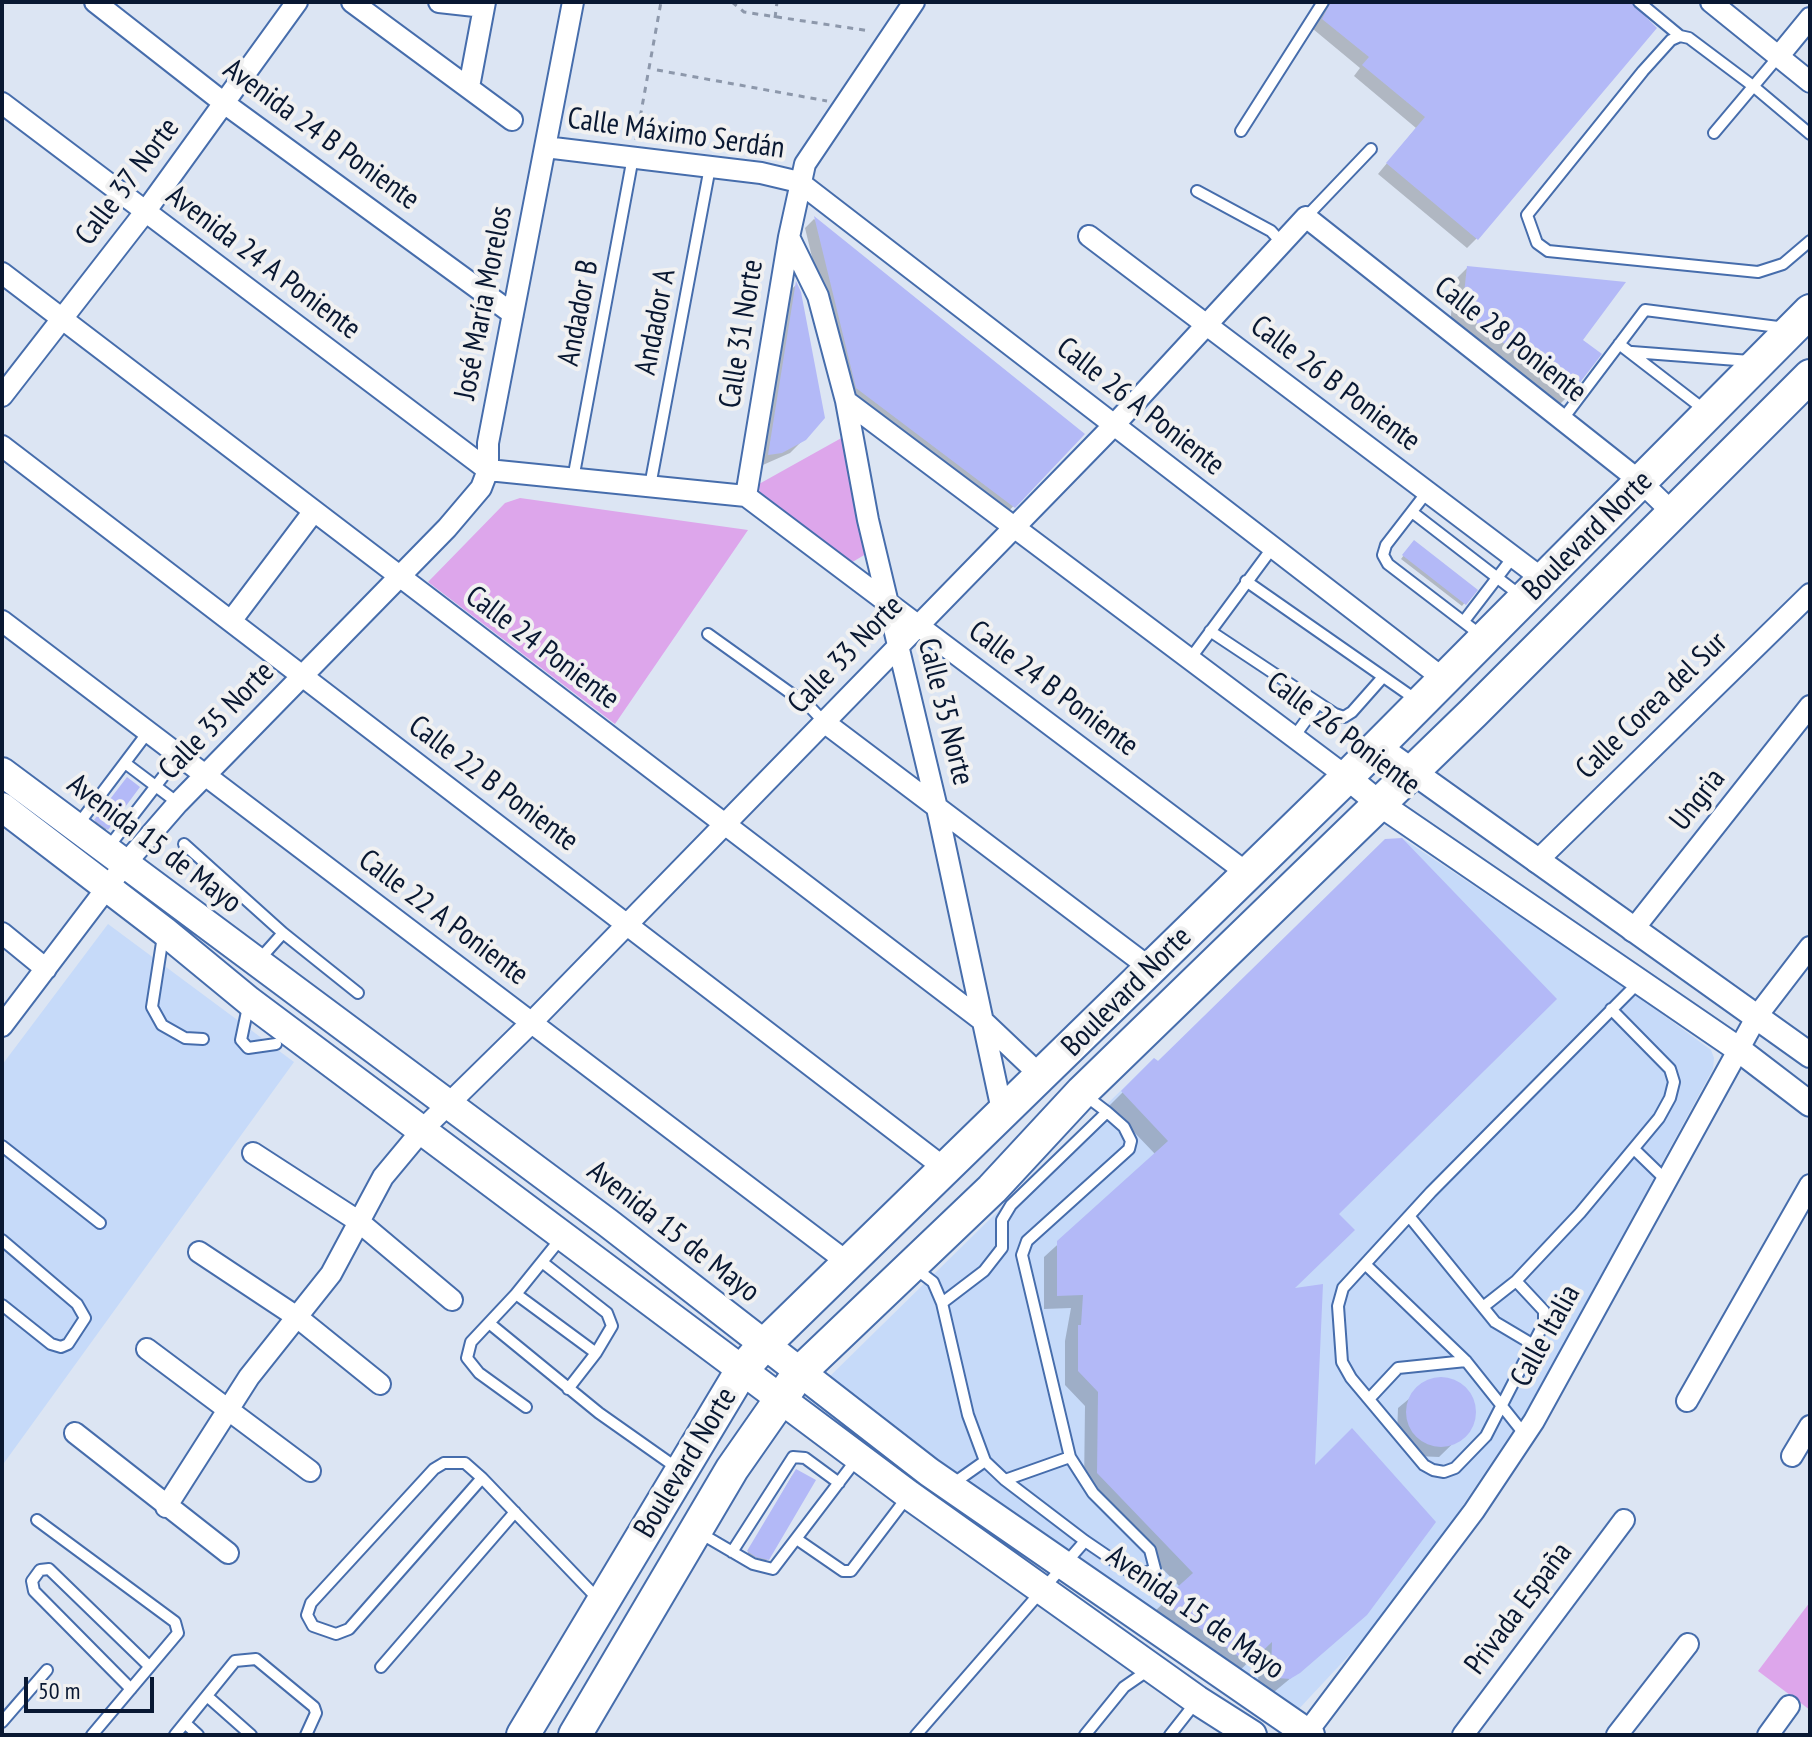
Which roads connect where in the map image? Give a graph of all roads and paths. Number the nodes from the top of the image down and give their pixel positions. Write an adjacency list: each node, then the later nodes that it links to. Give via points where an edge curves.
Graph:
1 (95, 2): 24 (street, Avenida 24 B Poniente)
2 (297, 2): 24 (street, Calle 37 Norte)
3 (352, 2): 22 (street)
4 (439, 2): 13 (street)
5 (573, 2): 30 (street, José María Morelos)
6 (661, 2): 32 (path)
7 (732, 2): 14 (path, via 744,12)
8 (777, 2): 14 (path)
9 (914, 2): 16 (street)
10 (1323, 2): 27 (lane)
11 (1639, 2): 17 (lane)
12 (1711, 2): 18 (street)
13 (485, 5): 22 (street)
14 (775, 18): 16 (path)
15 (1810, 18): 18 (street)
16 (893, 34): 25 (street)
17 (1680, 36): 21 (lane); 40 (lane, via 1643,71 1530,209 1528,223 1537,243 1548,251 1758,272 1783,264)
18 (1778, 57): 20 (street); 21 (lane)
19 (657, 70): 25 (path)
20 (1810, 82)
21 (1753, 86): 28 (lane); 29 (lane)
22 (469, 87): 26 (street)
23 (2, 103): 36 (street, Avenida 24 A Poniente)
24 (224, 103): 36 (street, Calle 37 Norte); 43 (street, Avenida 24 B Poniente)
25 (845, 104): 34 (street, via 810,155)
26 (512, 120)
27 (1241, 131)
28 (1714, 133)
29 (1810, 134)
30 (545, 147): 32 (street, Calle Máximo Serdán); 43 (street, José María Morelos)
31 (1371, 149): 37 (lane)
32 (633, 157): 33 (street, Calle Máximo Serdán); 58 (lane, Andador B)
33 (710, 167): 34 (street, Calle Máximo Serdán); 60 (lane, Andador A)
34 (799, 182): 39 (street, Calle 31 Norte); 55 (street, Calle 26 A Poniente)
35 (1197, 191): 41 (lane, via 1271,231)
36 (145, 212): 44 (street, Calle 37 Norte); 57 (street, Avenida 24 A Poniente)
37 (1306, 217): 41 (street, Calle 33 Norte); 54 (street, Calle 28 Poniente)
38 (1089, 236): 46 (street, Calle 26 B Poniente)
39 (789, 237): 52 (street, Calle 35 Norte, via 818,296); 62 (street, Calle 31 Norte)
40 (1810, 241)
41 (1282, 243): 46 (street, Calle 33 Norte)
42 (2, 273): 44 (street, Calle 24 Poniente)
43 (513, 314): 57 (street, José María Morelos, via 488,443)
44 (61, 317): 51 (street, Calle 37 Norte); 63 (street, Calle 24 Poniente)
45 (1801, 320): 47 (lane, via 1653,309 1639,315); 49 (main road, Boulevard Norte)
46 (1206, 325): 55 (street, Calle 33 Norte); 61 (street, Calle 26 B Poniente)
47 (1619, 344): 48 (lane); 54 (lane)
48 (1632, 352): 49 (lane); 53 (lane)
49 (1759, 362): 53 (main road, Boulevard Norte)
50 (1810, 376): 65 (main road, Boulevard Norte)
51 (2, 396)
52 (846, 401): 66 (street, Calle 26 Poniente); 74 (street, Calle 35 Norte)
53 (1709, 414): 59 (main road, Boulevard Norte)
54 (1562, 420): 59 (street, Calle 28 Poniente)
55 (1114, 425): 66 (street, Calle 33 Norte); 67 (street, Calle 26 A Poniente)
56 (2, 446): 76 (street, Calle 22 B Poniente)
57 (488, 470): 58 (street); 69 (street, Calle 35 Norte, via 474,498)
58 (573, 479): 60 (street)
59 (1641, 482): 65 (street, Calle 28 Poniente); 72 (main road, Boulevard Norte)
60 (650, 486): 62 (street)
61 (1427, 492): 64 (lane); 68 (street, Calle 26 B Poniente)
62 (746, 496): 74 (street, Calle 24 B Poniente)
63 (314, 511): 69 (street, Calle 24 Poniente); 76 (street)
64 (1412, 512): 70 (lane); 78 (lane, via 1383,555)
65 (1673, 513): 95 (main road, Boulevard Norte)
66 (1014, 527): 77 (street, Calle 33 Norte); 82 (street, Calle 26 Poniente)
67 (1273, 547): 71 (lane); 85 (street, Calle 26 A Poniente)
68 (1513, 557): 70 (lane); 72 (street, Calle 26 B Poniente)
69 (400, 577): 83 (street, Calle 35 Norte); 105 (street, Calle 24 Poniente)
70 (1498, 578): 72 (lane); 78 (lane)
71 (1246, 581): 79 (lane); 84 (lane)
72 (1535, 590): 78 (main road, Boulevard Norte)
73 (1810, 594): 108 (street, Calle Corea del Sur)
74 (888, 603): 77 (street, Calle 24 B Poniente); 81 (street, Calle 35 Norte)
75 (2, 621): 90 (street, Calle 22 A Poniente)
76 (231, 621): 83 (street, Calle 22 B Poniente)
77 (917, 625): 81 (street, Calle 33 Norte); 109 (street, Calle 24 B Poniente)
78 (1475, 630): 85 (main road, Boulevard Norte)
79 (1210, 631): 82 (lane); 87 (lane)
80 (708, 634): 89 (lane)
81 (897, 646): 89 (street, Calle 33 Norte); 103 (street, Calle 35 Norte)
82 (1190, 659): 91 (street, Calle 26 Poniente)
83 (303, 676): 97 (street, Calle 35 Norte); 110 (street, Calle 22 B Poniente)
84 (1383, 677): 86 (lane); 87 (lane, via 1344,717)
85 (1445, 680): 86 (main road, Boulevard Norte)
86 (1421, 703): 92 (main road, Boulevard Norte)
87 (1317, 705): 91 (lane)
88 (1810, 706): 112 (street, Ungria)
89 (824, 722): 103 (street); 105 (street, Calle 33 Norte)
90 (148, 732): 93 (street, Calle 22 A Poniente); 94 (lane)
91 (1294, 737): 98 (street, Calle 26 Poniente)
92 (1377, 746): 95 (street, Calle 26 Poniente); 98 (main road, Boulevard Norte)
93 (179, 756): 97 (street, Calle 22 A Poniente); 99 (lane)
94 (125, 763): 99 (lane); 104 (lane)
95 (1412, 771): 101 (main road, Boulevard Norte); 108 (street, Calle 26 Poniente)
96 (2, 772): 104 (main road, Avenida 15 de Mayo)
97 (204, 774): 100 (street, Calle 35 Norte); 126 (street, Calle 22 A Poniente)
98 (1347, 777): 101 (street, Calle 26 Poniente); 109 (main road, Boulevard Norte)
99 (156, 787): 100 (lane); 107 (lane)
100 (178, 803): 107 (street, Calle 35 Norte)
101 (1380, 804): 120 (street, Calle 26 Poniente); 133 (main road, Boulevard Norte)
102 (2, 807): 107 (main road, Avenida 15 de Mayo)
103 (937, 808): 118 (street); 125 (street, Calle 35 Norte)
104 (79, 822): 107 (main road, Avenida 15 de Mayo)
105 (724, 824): 110 (street, Calle 33 Norte); 125 (street, Calle 24 Poniente)
106 (184, 844): 114 (lane)
107 (117, 860): 111 (main road, Avenida 15 de Mayo); 117 (main road, Avenida 15 de Mayo); 119 (street, Calle 35 Norte)
108 (1536, 862): 112 (street, Calle 26 Poniente)
109 (1247, 873): 118 (main road, Boulevard Norte)
110 (627, 924): 126 (street, Calle 33 Norte); 141 (street, Calle 22 B Poniente)
111 (164, 931): 122 (main road, Avenida 15 de Mayo); 128 (lane, via 152,1007 162,1025 185,1038)
112 (1632, 931): 116 (street, Calle 26 Poniente)
113 (2, 933): 119 (street)
114 (283, 933): 117 (lane); 121 (lane)
115 (1810, 947): 124 (street, Calle Italia)
116 (1681, 961): 120 (street); 124 (street, Calle 26 Poniente)
117 (256, 963): 135 (main road, Avenida 15 de Mayo)
118 (1150, 968): 132 (main road, Boulevard Norte)
119 (46, 969): 127 (street, Calle 35 Norte)
120 (1650, 987): 123 (lane); 130 (street, Calle 26 Poniente)
121 (358, 993)
122 (249, 1001): 129 (lane, via 241,1040 248,1048); 137 (main road, Avenida 15 de Mayo)
123 (1611, 1009): 139 (lane, via 1670,1069 1674,1082 1659,1118); 144 (lane)
124 (1757, 1016): 130 (street, Calle Italia); 131 (street, Calle 26 Poniente)
125 (983, 1021): 132 (street, Calle 24 Poniente); 136 (street, Calle 35 Norte)
126 (531, 1023): 135 (street, Calle 33 Norte); 153 (street, Calle 22 A Poniente)
127 (2, 1026)
128 (203, 1039)
129 (276, 1044)
130 (1738, 1049): 134 (street, Calle 26 Poniente); 142 (street, Calle Italia)
131 (1810, 1055)
132 (1041, 1076): 136 (main road, Boulevard Norte)
133 (1094, 1102): 149 (lane, via 1011,1205 1002,1220); 151 (lane, via 1129,1134 1129,1149 1027,1241); 155 (main road, Boulevard Norte)
134 (1810, 1104)
135 (450, 1105): 137 (street, Calle 33 Norte); 165 (main road, Avenida 15 de Mayo)
136 (1003, 1115): 141 (main road, Boulevard Norte)
137 (423, 1129): 145 (street, Calle 33 Norte, via 383,1177); 147 (main road, Avenida 15 de Mayo)
138 (2, 1146): 146 (lane)
139 (1634, 1149): 142 (lane); 156 (lane)
140 (253, 1153): 145 (street)
141 (947, 1170): 153 (main road, Boulevard Norte)
142 (1666, 1180): 180 (street, Calle Italia)
143 (1810, 1185): 174 (street)
144 (1409, 1216): 154 (lane); 161 (lane)
145 (358, 1221): 158 (street); 162 (street, Calle 33 Norte, via 331,1274)
146 (100, 1223)
147 (562, 1237): 152 (lane); 169 (main road, Avenida 15 de Mayo)
148 (2, 1240): 160 (lane, via 77,1304 85,1318 61,1347)
149 (1002, 1248): 151 (lane); 159 (lane, via 984,1271)
150 (199, 1252): 162 (street)
151 (1022, 1255): 183 (lane)
152 (542, 1262): 157 (lane); 167 (lane, via 607,1313 612,1326)
153 (847, 1262): 165 (main road, Boulevard Norte)
154 (1365, 1264): 168 (lane); 173 (lane, via 1343,1288 1338,1306 1342,1362)
155 (911, 1265): 159 (lane, via 933,1282); 171 (main road, Boulevard Norte)
156 (1516, 1281): 161 (lane); 164 (lane, via 1545,1315)
157 (516, 1294): 163 (lane); 167 (lane)
158 (452, 1300)
159 (942, 1303): 184 (lane, via 968,1415)
160 (2, 1305)
161 (1483, 1307): 164 (lane, via 1495,1322)
162 (297, 1317): 170 (street); 177 (street, Calle 33 Norte)
163 (489, 1323): 172 (lane); 176 (lane, via 471,1342 467,1358)
164 (1532, 1344): 175 (lane)
165 (763, 1346): 169 (main road, Boulevard Norte); 171 (main road, Avenida 15 de Mayo)
166 (147, 1349): 177 (street)
167 (596, 1353): 172 (lane)
168 (1466, 1361): 173 (lane, via 1398,1368); 175 (lane)
169 (742, 1370): 171 (main road, Avenida 15 de Mayo); 186 (main road, Boulevard Norte)
170 (380, 1384)
171 (789, 1385): 181 (main road, Avenida 15 de Mayo); 190 (main road, Avenida 15 de Mayo); 196 (main road, Boulevard Norte)
172 (568, 1389): 186 (lane)
173 (1369, 1399): 175 (lane, via 1424,1465 1444,1472 1455,1468 1486,1436)
174 (1687, 1401)
175 (1501, 1405): 180 (lane)
176 (526, 1407)
177 (228, 1409): 185 (street); 192 (street, Calle 33 Norte)
178 (1810, 1426): 182 (street)
179 (75, 1433): 192 (street)
180 (1525, 1435): 215 (street, Calle Italia)
181 (858, 1456): 189 (lane); 191 (main road, Avenida 15 de Mayo)
182 (1792, 1456)
183 (1070, 1457): 188 (lane); 198 (lane, via 1093,1493 1150,1550 1155,1569 1132,1573)
184 (985, 1461): 188 (lane); 190 (lane)
185 (310, 1471)
186 (681, 1471): 203 (main road, Boulevard Norte)
187 (482, 1478): 187 (lane, via 465,1463 434,1469 311,1603 309,1622 336,1634 349,1629); 193 (lane)
188 (1005, 1480): 198 (lane)
189 (839, 1483): 197 (lane); 199 (lane, via 805,1458 793,1457)
190 (950, 1486): 201 (main road, Avenida 15 de Mayo)
191 (909, 1495): 197 (lane, via 851,1571 843,1571); 202 (main road, Avenida 15 de Mayo)
192 (166, 1507): 200 (street)
193 (515, 1512): 203 (lane); 206 (lane)
194 (37, 1520): 205 (lane, via 175,1622 178,1633)
195 (1624, 1520): 227 (street, Privada España)
196 (695, 1530): 199 (lane); 222 (main road, Boulevard Norte)
197 (798, 1540): 199 (lane, via 773,1569)
198 (1085, 1541): 201 (lane)
199 (732, 1552)
200 (228, 1553)
201 (1066, 1565): 202 (lane); 215 (main road, Avenida 15 de Mayo)
202 (1043, 1592): 207 (main road, Avenida 15 de Mayo); 223 (lane)
203 (602, 1604): 221 (main road, Boulevard Norte)
204 (1688, 1644): 228 (street)
205 (149, 1666): 209 (lane); 209 (lane, via 49,1569 40,1570 32,1581 34,1591)
206 (381, 1667)
207 (1154, 1667): 211 (main road, Avenida 15 de Mayo); 224 (lane, via 1124,1687)
208 (47, 1670): 213 (lane)
209 (131, 1689): 216 (lane)
210 (207, 1696): 214 (lane); 219 (lane); 220 (lane, via 235,1661 256,1659 314,1707)
211 (1197, 1700): 225 (lane); 226 (main road, Avenida 15 de Mayo)
212 (1789, 1706): 229 (street)
213 (2, 1722)
214 (185, 1723): 217 (lane); 218 (lane)
215 (1307, 1734)
216 (92, 1735)
217 (175, 1735)
218 (198, 1735)
219 (251, 1735)
220 (306, 1735)
221 (523, 1735)
222 (575, 1735)
223 (916, 1735)
224 (1085, 1735)
225 (1170, 1735)
226 (1252, 1735)
227 (1463, 1735)
228 (1617, 1735)
229 (1768, 1735)

